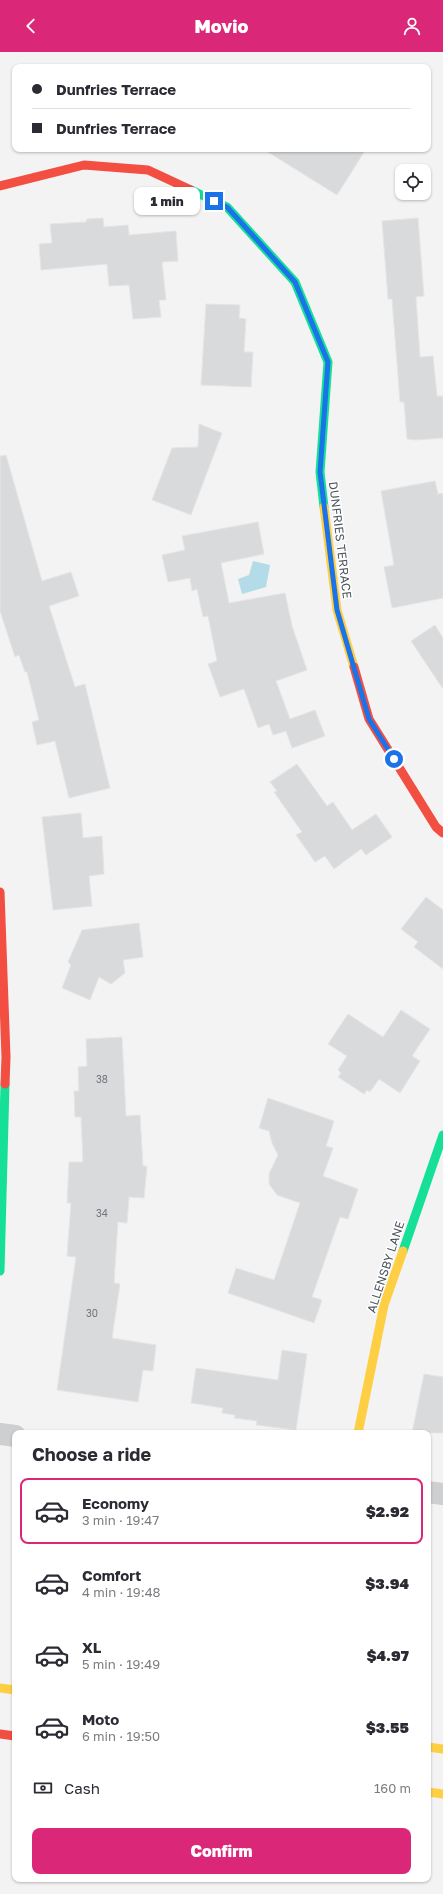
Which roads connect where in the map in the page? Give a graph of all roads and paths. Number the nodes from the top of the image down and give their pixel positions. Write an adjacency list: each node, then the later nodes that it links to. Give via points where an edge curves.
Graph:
1 (0, 186): 2 (street, DUNFRIES TERRACE, via 84,165 148,170 227,207 295,282 328,362 320,472 337,610 369,719 436,827)
2 (443, 833)
3 (0, 892): 4 (street)
4 (3, 1057): 6 (street)
5 (443, 1135): 7 (street, ALLENSBY LANE, via 384,1305)
6 (0, 1271)
7 (359, 1430)
8 (0, 1434): 9 (street)
9 (12, 1436)
10 (431, 1492): 11 (street)
11 (443, 1494)
12 (0, 1688): 13 (street)
13 (12, 1690)
14 (0, 1734): 15 (street)
15 (12, 1736)
16 (431, 1747): 17 (street)
17 (443, 1749)
18 (431, 1792): 19 (street)
19 (443, 1794)

